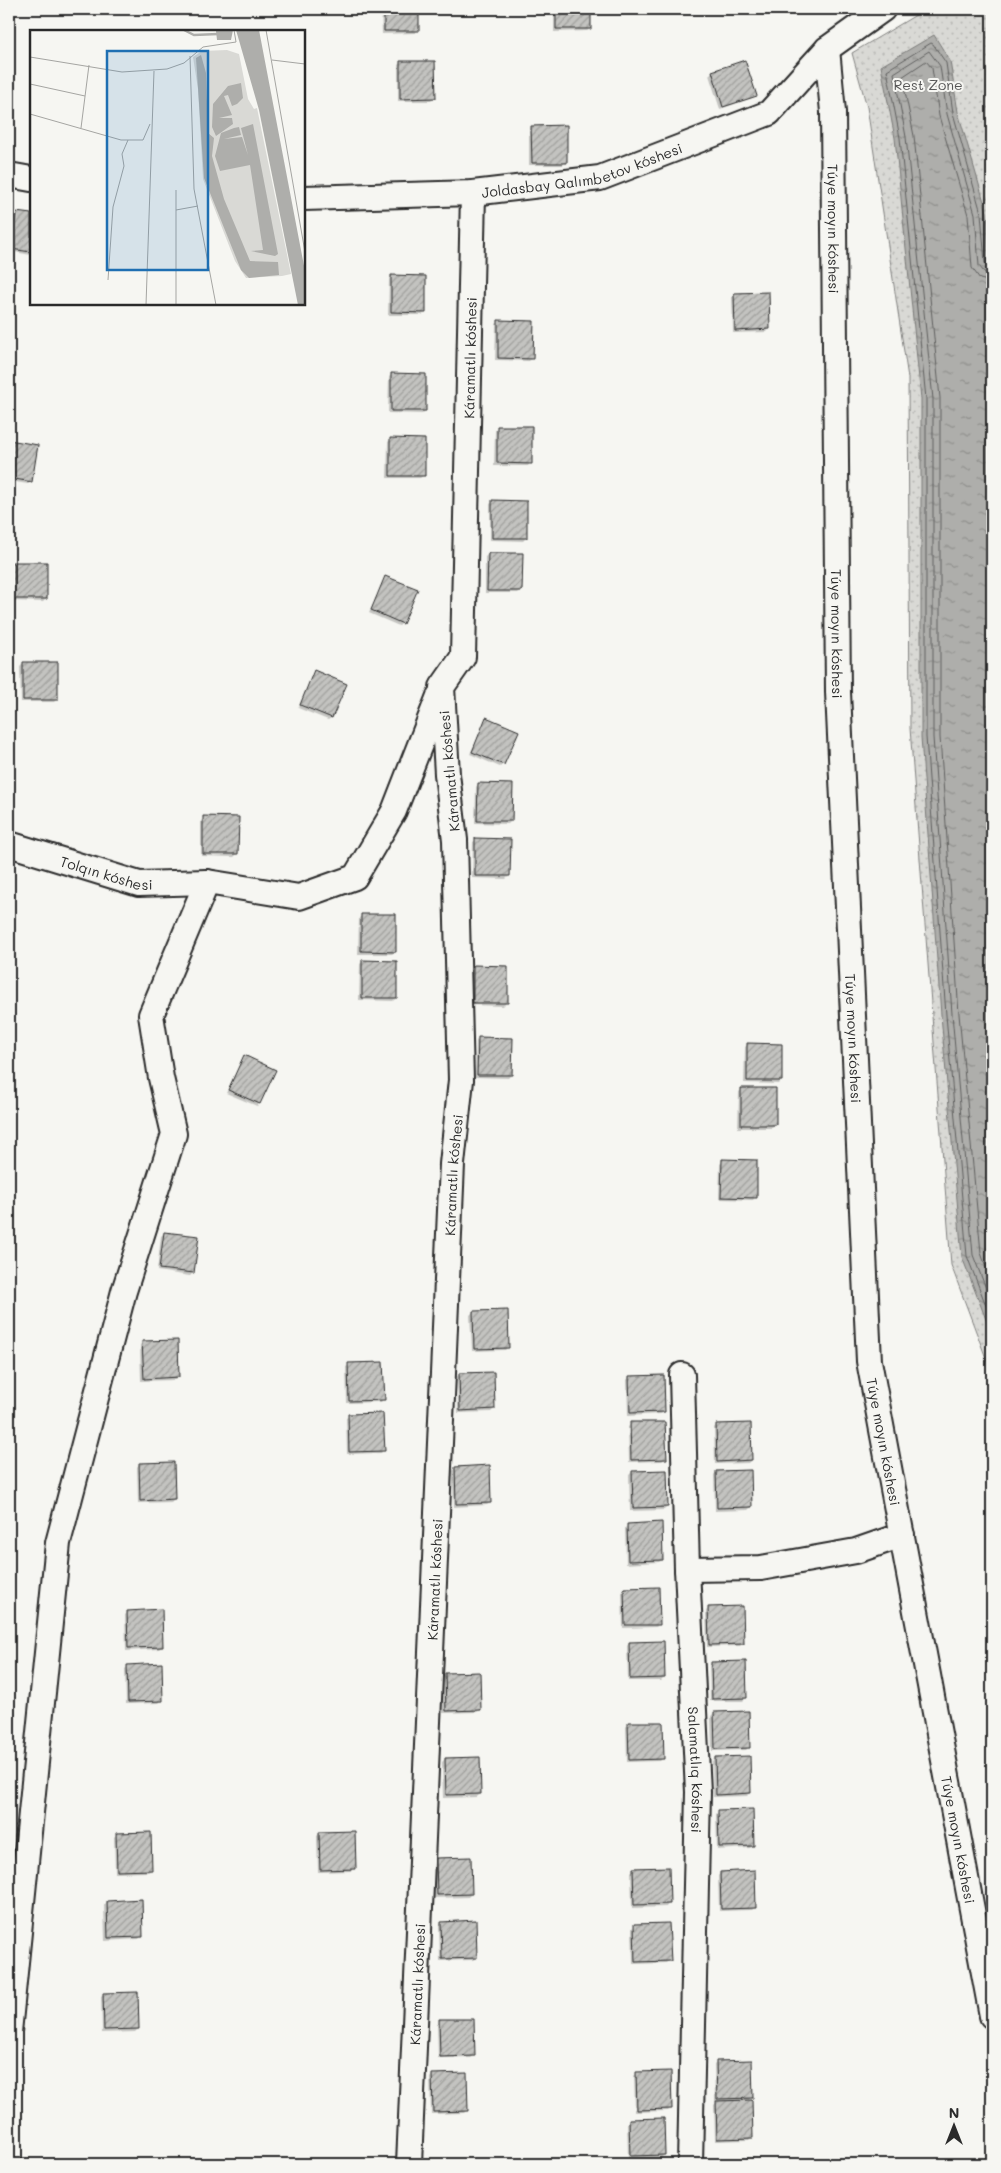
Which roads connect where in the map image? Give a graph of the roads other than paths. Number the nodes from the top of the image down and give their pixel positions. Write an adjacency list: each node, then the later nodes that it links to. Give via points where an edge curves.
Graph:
1 (883, 9): 2 (street, Joldasbay Qalımbetov kóshesi)
2 (827, 50): 5 (street, Joldasbay Qalımbetov kóshesi, via 768,113 600,178); 11 (street, Túye moyın kóshesi, via 833,112 838,692 870,1361)
3 (9, 175): 4 (street)
4 (30, 179)
5 (473, 193): 6 (street, Joldasbay Qalımbetov kóshesi); 7 (street, Káramatlı kóshesi, via 463,657)
6 (305, 198)
7 (442, 687): 9 (street, Tolqın kóshesi, via 394,811 355,877 299,897); 15 (street, Káramatlı kóshesi, via 455,840 461,1080 452,1174)
8 (9, 844): 9 (street, Tolqın kóshesi, via 139,884)
9 (207, 882): 14 (street, via 151,1016 174,1134 124,1291 58,1543 10,2032)
10 (682, 1375): 12 (street, Salamatlıq kóshesi)
11 (902, 1536): 12 (street, via 856,1551 761,1568); 13 (street, Túye moyın kóshesi)
12 (687, 1569): 16 (street, Salamatlıq kóshesi, via 698,1792)
13 (992, 2016)
14 (10, 2164)
15 (409, 2164)
16 (690, 2164)

